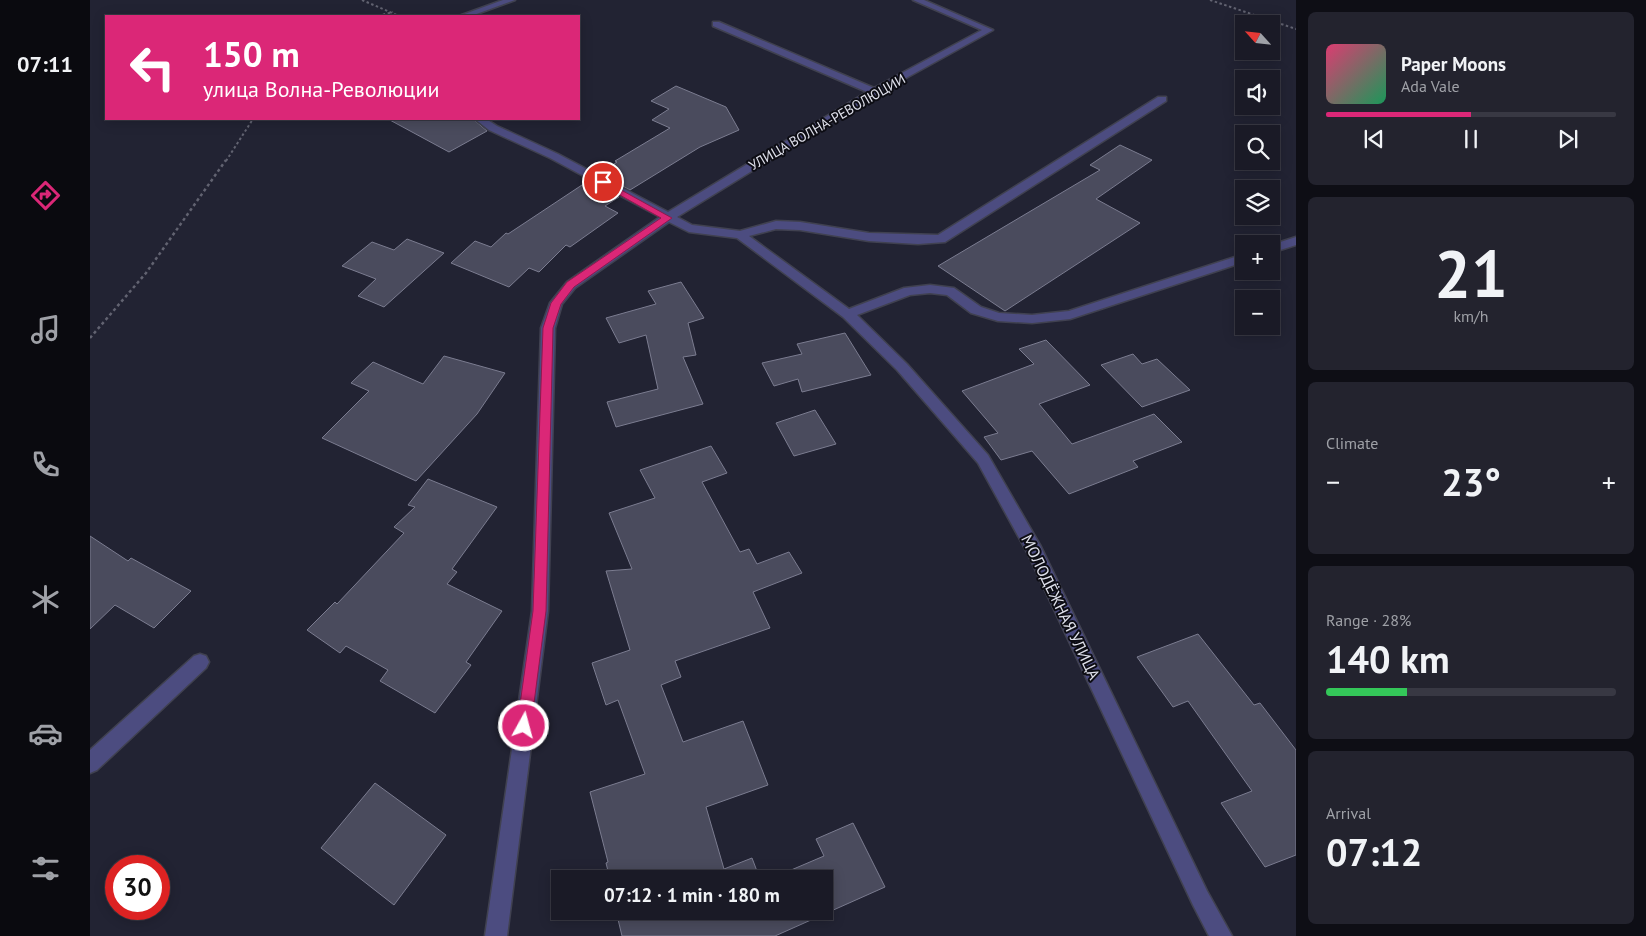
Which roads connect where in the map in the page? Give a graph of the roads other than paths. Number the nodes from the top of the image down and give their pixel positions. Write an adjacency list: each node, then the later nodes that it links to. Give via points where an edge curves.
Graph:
1 (511, 0): 3 (street)
2 (917, 0): 5 (street, УЛИЦА ВОЛНА-РЕВОЛЮЦИИ, via 989,30)
3 (466, 15)
4 (716, 24): 5 (street)
5 (874, 92): 8 (street, УЛИЦА ВОЛНА-РЕВОЛЮЦИИ)
6 (1162, 99): 9 (street, via 941,239 869,237 776,225)
7 (481, 120): 8 (street)
8 (667, 218): 9 (street, МОЛОДЁЖНАЯ УЛИЦА, via 689,228); 16 (street, УЛИЦА ВОЛНА-РЕВОЛЮЦИИ, via 571,284 556,303 548,328 540,611)
9 (740, 235): 13 (street, МОЛОДЁЖНАЯ УЛИЦА)
10 (1296, 241): 11 (street)
11 (1280, 246)
12 (1235, 261): 13 (street, via 1070,315 1032,319 998,317 976,310 950,291 930,289 908,291)
13 (848, 314): 17 (street, МОЛОДЁЖНАЯ УЛИЦА, via 902,366 982,459 1034,550)
14 (200, 662): 15 (street)
15 (90, 763)
16 (496, 936)
17 (1221, 936)

